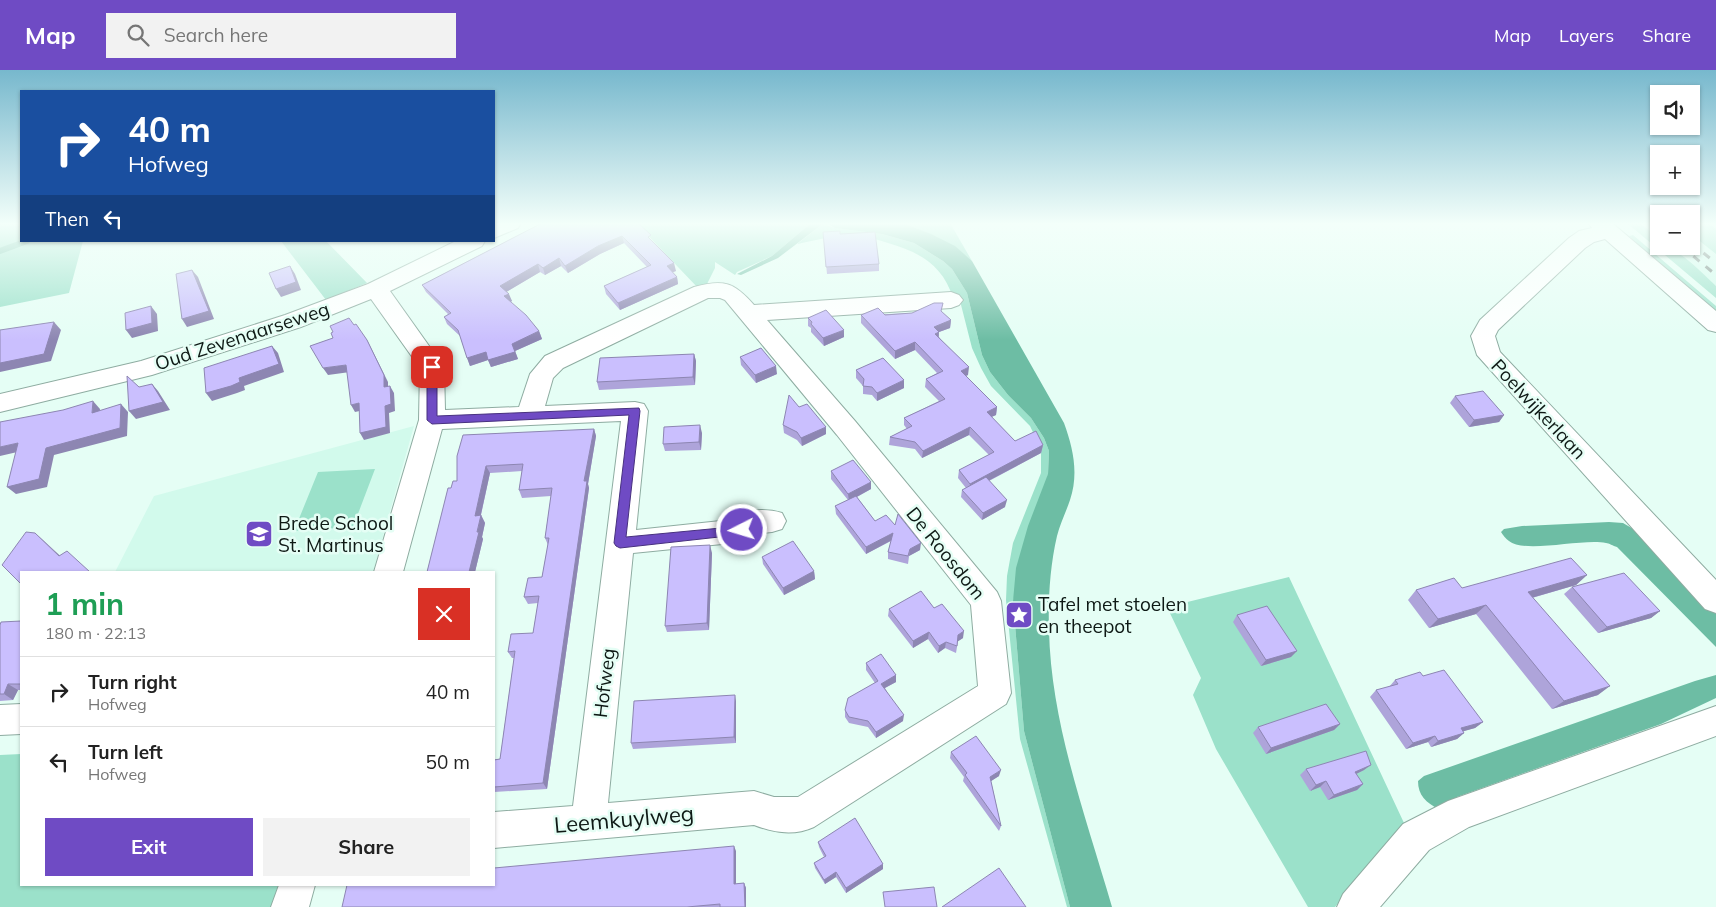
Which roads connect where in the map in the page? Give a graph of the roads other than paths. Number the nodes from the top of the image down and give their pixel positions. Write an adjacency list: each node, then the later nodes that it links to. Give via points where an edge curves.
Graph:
1 (431, 262): 4 (street, Oud Zevenaarseweg)
2 (1557, 262): 14 (street, Poelwijkerlaan, via 1488,326 1483,336 1489,355)
3 (1644, 262): 7 (street)
4 (376, 289): 8 (street, Oud Zevenaarseweg, via 293,321 143,370); 10 (street, via 432,367)
5 (951, 300): 6 (street)
6 (749, 313): 9 (street, De Roosdom, via 733,295 711,290 554,362 542,374); 18 (street, De Roosdom, via 986,601 995,693 802,815 774,815)
7 (1716, 324)
8 (0, 403)
9 (529, 416): 10 (street, Hofweg); 12 (street, Hofweg, via 635,411)
10 (432, 420): 13 (street)
11 (772, 521): 12 (street, via 742,523 742,530)
12 (620, 543): 19 (street, Hofweg)
13 (388, 571)
14 (1716, 600)
15 (20, 719): 16 (street)
16 (0, 720)
17 (1716, 721): 23 (street, via 1460,813 1416,837)
18 (754, 808): 19 (street, Leemkuylweg)
19 (588, 823): 20 (street, Leemkuylweg)
20 (495, 830)
21 (297, 886): 22 (street)
22 (290, 907)
23 (1356, 907)

